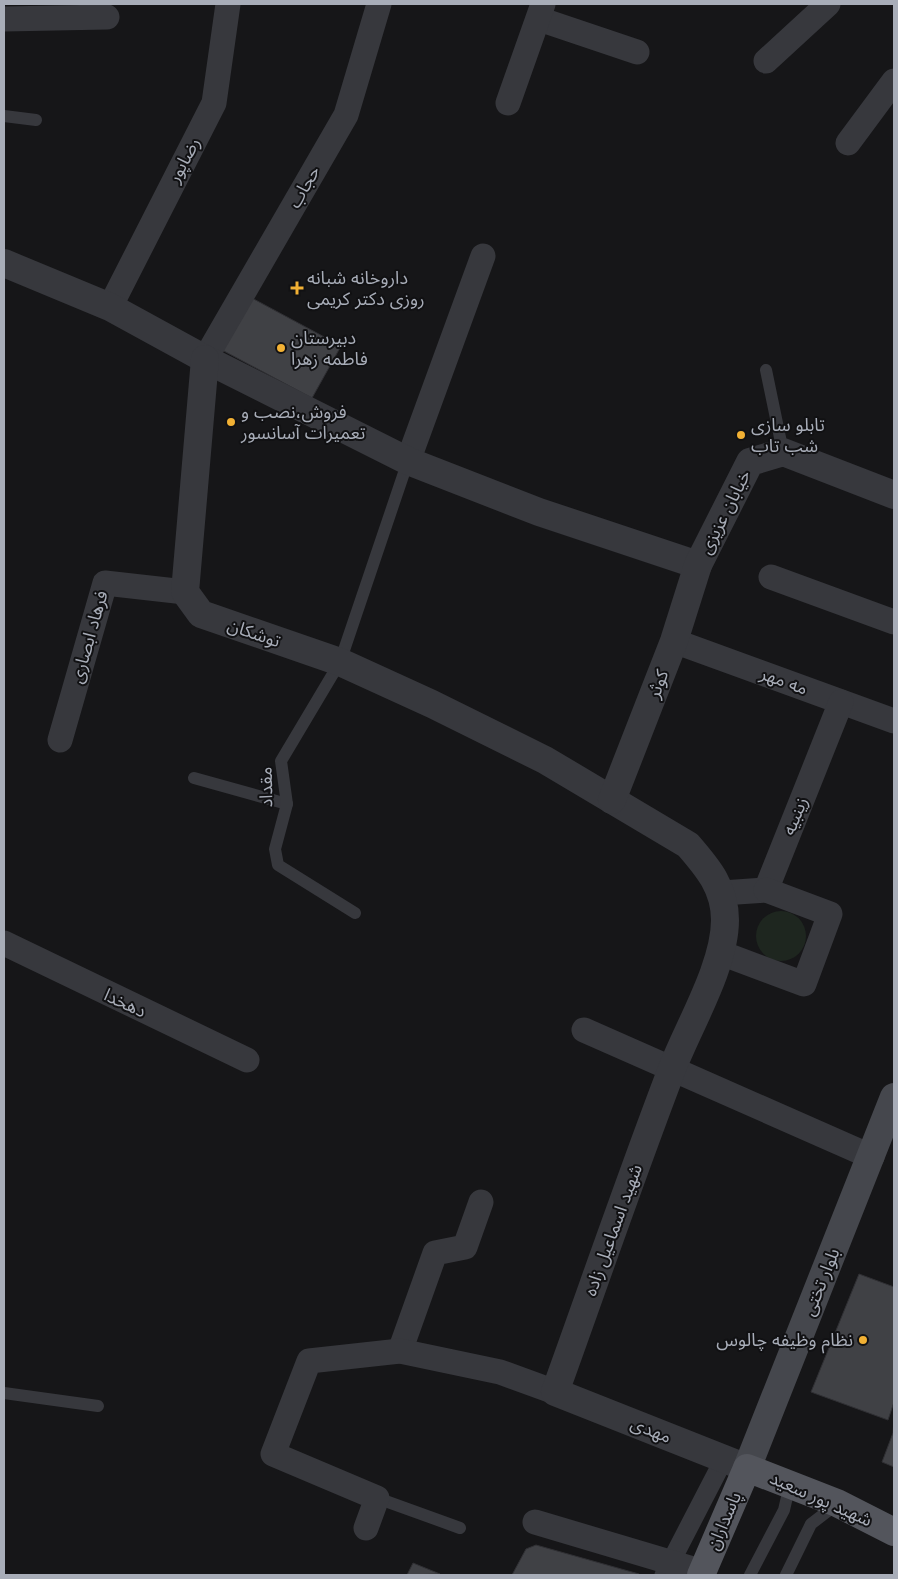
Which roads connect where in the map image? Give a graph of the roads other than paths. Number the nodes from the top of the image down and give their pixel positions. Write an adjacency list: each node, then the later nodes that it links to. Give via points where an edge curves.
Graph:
1 (228, 4): 16 (street, رضاپور, via 214,103)
2 (376, 4): 17 (street, حجاب, via 346,114)
3 (828, 4): 8 (street)
4 (541, 11): 7 (street); 10 (street)
5 (107, 17): 6 (street)
6 (4, 19)
7 (637, 52)
8 (766, 62)
9 (894, 81): 13 (street)
10 (508, 103)
11 (4, 116): 12 (lane)
12 (36, 120)
13 (848, 143)
14 (483, 256): 20 (street)
15 (4, 263): 16 (street)
16 (110, 307): 17 (street)
17 (206, 359): 20 (street); 24 (street)
18 (766, 370): 19 (lane)
19 (784, 452): 21 (street); 22 (street, خیابان عزیزی, via 750,462)
20 (408, 460): 22 (street, via 538,512); 27 (lane, مقداد)
21 (894, 496)
22 (698, 565): 26 (street, کوثر)
23 (771, 577): 25 (street)
24 (184, 592): 27 (street, توشکان, via 201,614); 30 (street, فرهاد ابصاری, via 105,583)
25 (894, 622)
26 (674, 641): 28 (street, مه مهر); 32 (street, کوثر)
27 (340, 662): 32 (street, توشکان, via 545,760); 33 (lane, مقداد, via 281,761)
28 (840, 702): 29 (street, مه مهر); 34 (street, زینبیه)
29 (894, 721)
30 (60, 740)
31 (194, 778): 33 (lane)
32 (612, 800): 35 (street, via 688,845 704,863)
33 (287, 804): 36 (lane, مقداد, via 275,849 278,865)
34 (766, 890): 35 (street); 38 (street, via 830,914 804,984)
35 (722, 893): 38 (street, شهید اسماعیل زاده, via 725,921)
36 (355, 914)
37 (4, 943): 40 (street, دهخدا)
38 (720, 953): 41 (street, شهید اسماعیل زاده)
39 (584, 1030): 41 (street)
40 (247, 1060)
41 (672, 1068): 43 (street); 46 (street, شهید اسماعیل زاده)
42 (894, 1097): 43 (main road, بلوار تختی)
43 (872, 1157): 49 (main road, بلوار تختی)
44 (480, 1202): 45 (street, via 465,1247 436,1253)
45 (400, 1351): 46 (street, via 500,1372); 51 (street, via 309,1361 273,1454)
46 (555, 1392): 49 (street, مهدی)
47 (4, 1393): 48 (lane)
48 (98, 1406)
49 (735, 1463): 50 (main road, شهید پور سعید); 57 (street); 58 (main road, پاسداران)
50 (790, 1484): 52 (main road, شهید پور سعید); 59 (lane, via 784,1510)
51 (378, 1498): 54 (street); 55 (lane)
52 (837, 1503): 56 (main road, شهید پور سعید); 60 (lane, via 811,1524)
53 (535, 1522): 57 (street)
54 (366, 1528)
55 (460, 1528)
56 (894, 1532)
57 (667, 1569): 58 (street)
58 (702, 1573)
59 (750, 1575)
60 (786, 1575)

